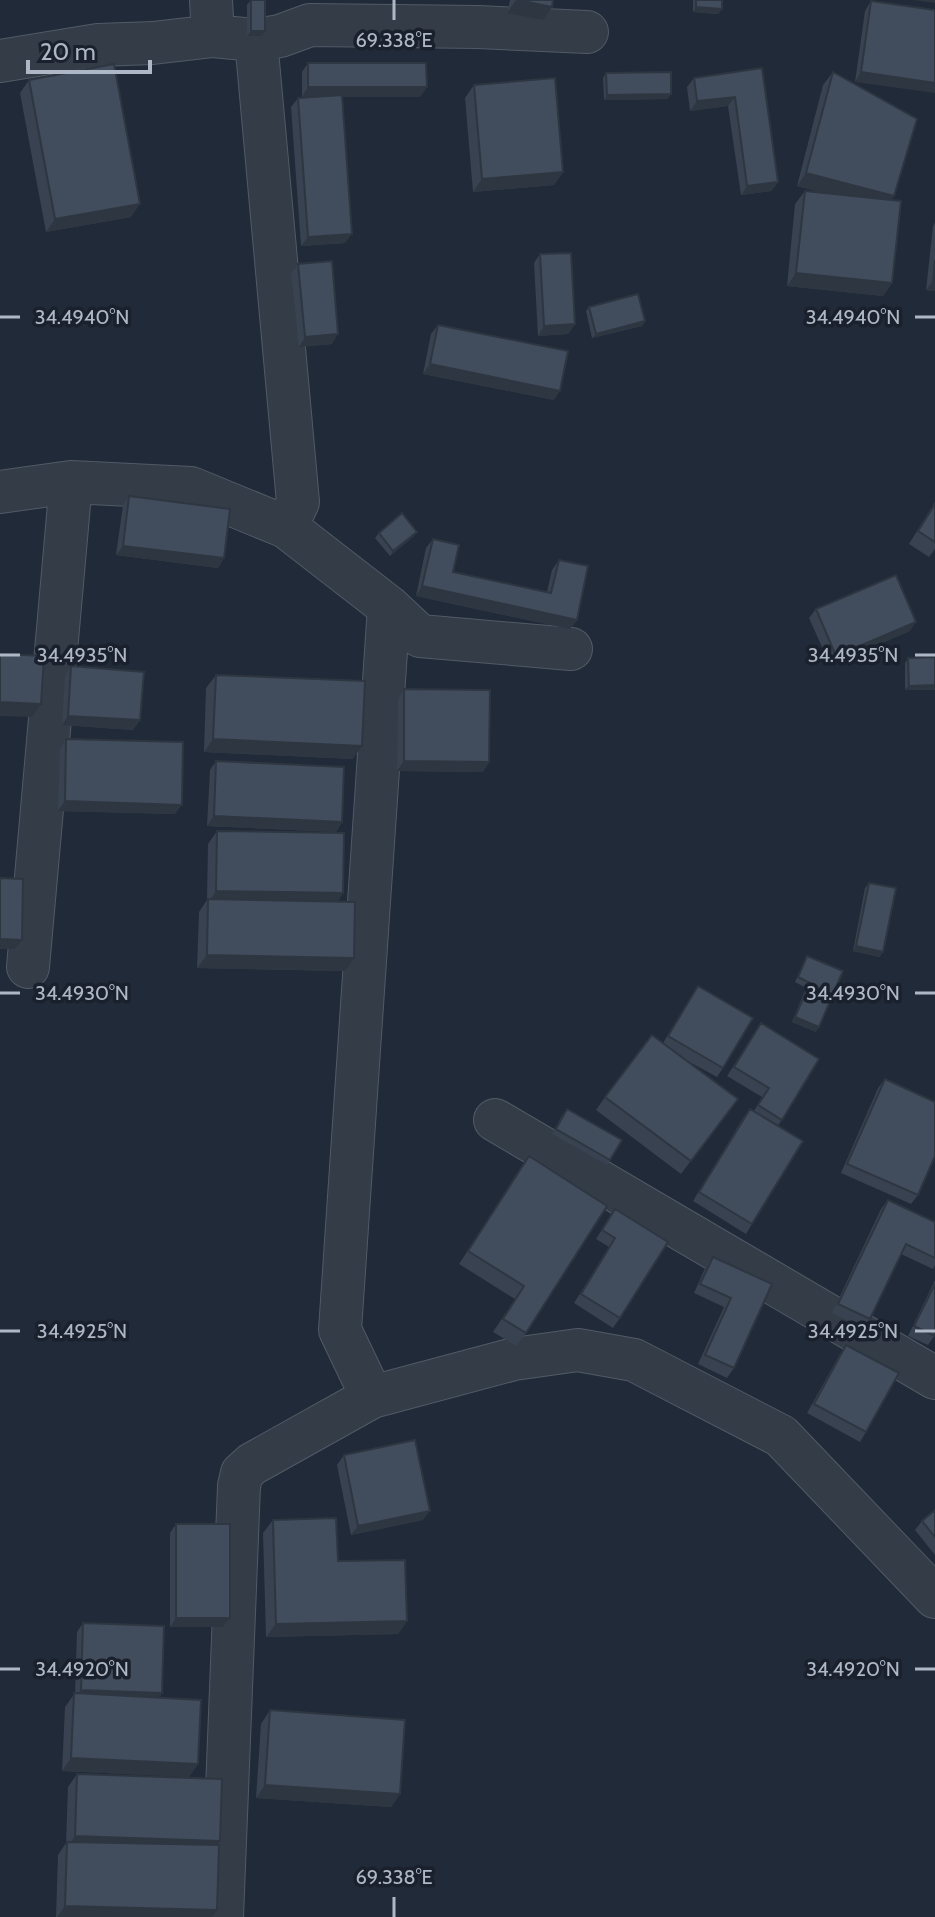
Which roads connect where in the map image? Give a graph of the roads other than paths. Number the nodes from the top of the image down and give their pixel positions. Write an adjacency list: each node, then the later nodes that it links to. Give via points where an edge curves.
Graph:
1 (212, 18): 3 (street); 4 (street, via 153,43 98,45)
2 (587, 32): 3 (street, via 310,25)
3 (256, 40): 7 (street, via 298,502)
4 (0, 61)
5 (71, 482): 6 (street); 7 (street, via 191,488); 10 (street)
6 (0, 492)
7 (286, 527): 8 (street)
8 (389, 607): 9 (street, via 420,636); 13 (street, via 340,1330)
9 (571, 649)
10 (28, 967)
11 (495, 1120): 12 (street)
12 (935, 1378)
13 (372, 1397): 14 (street, via 514,1359 578,1350 634,1360 781,1436); 15 (street, via 242,1473)
14 (935, 1597)
15 (222, 1917)

